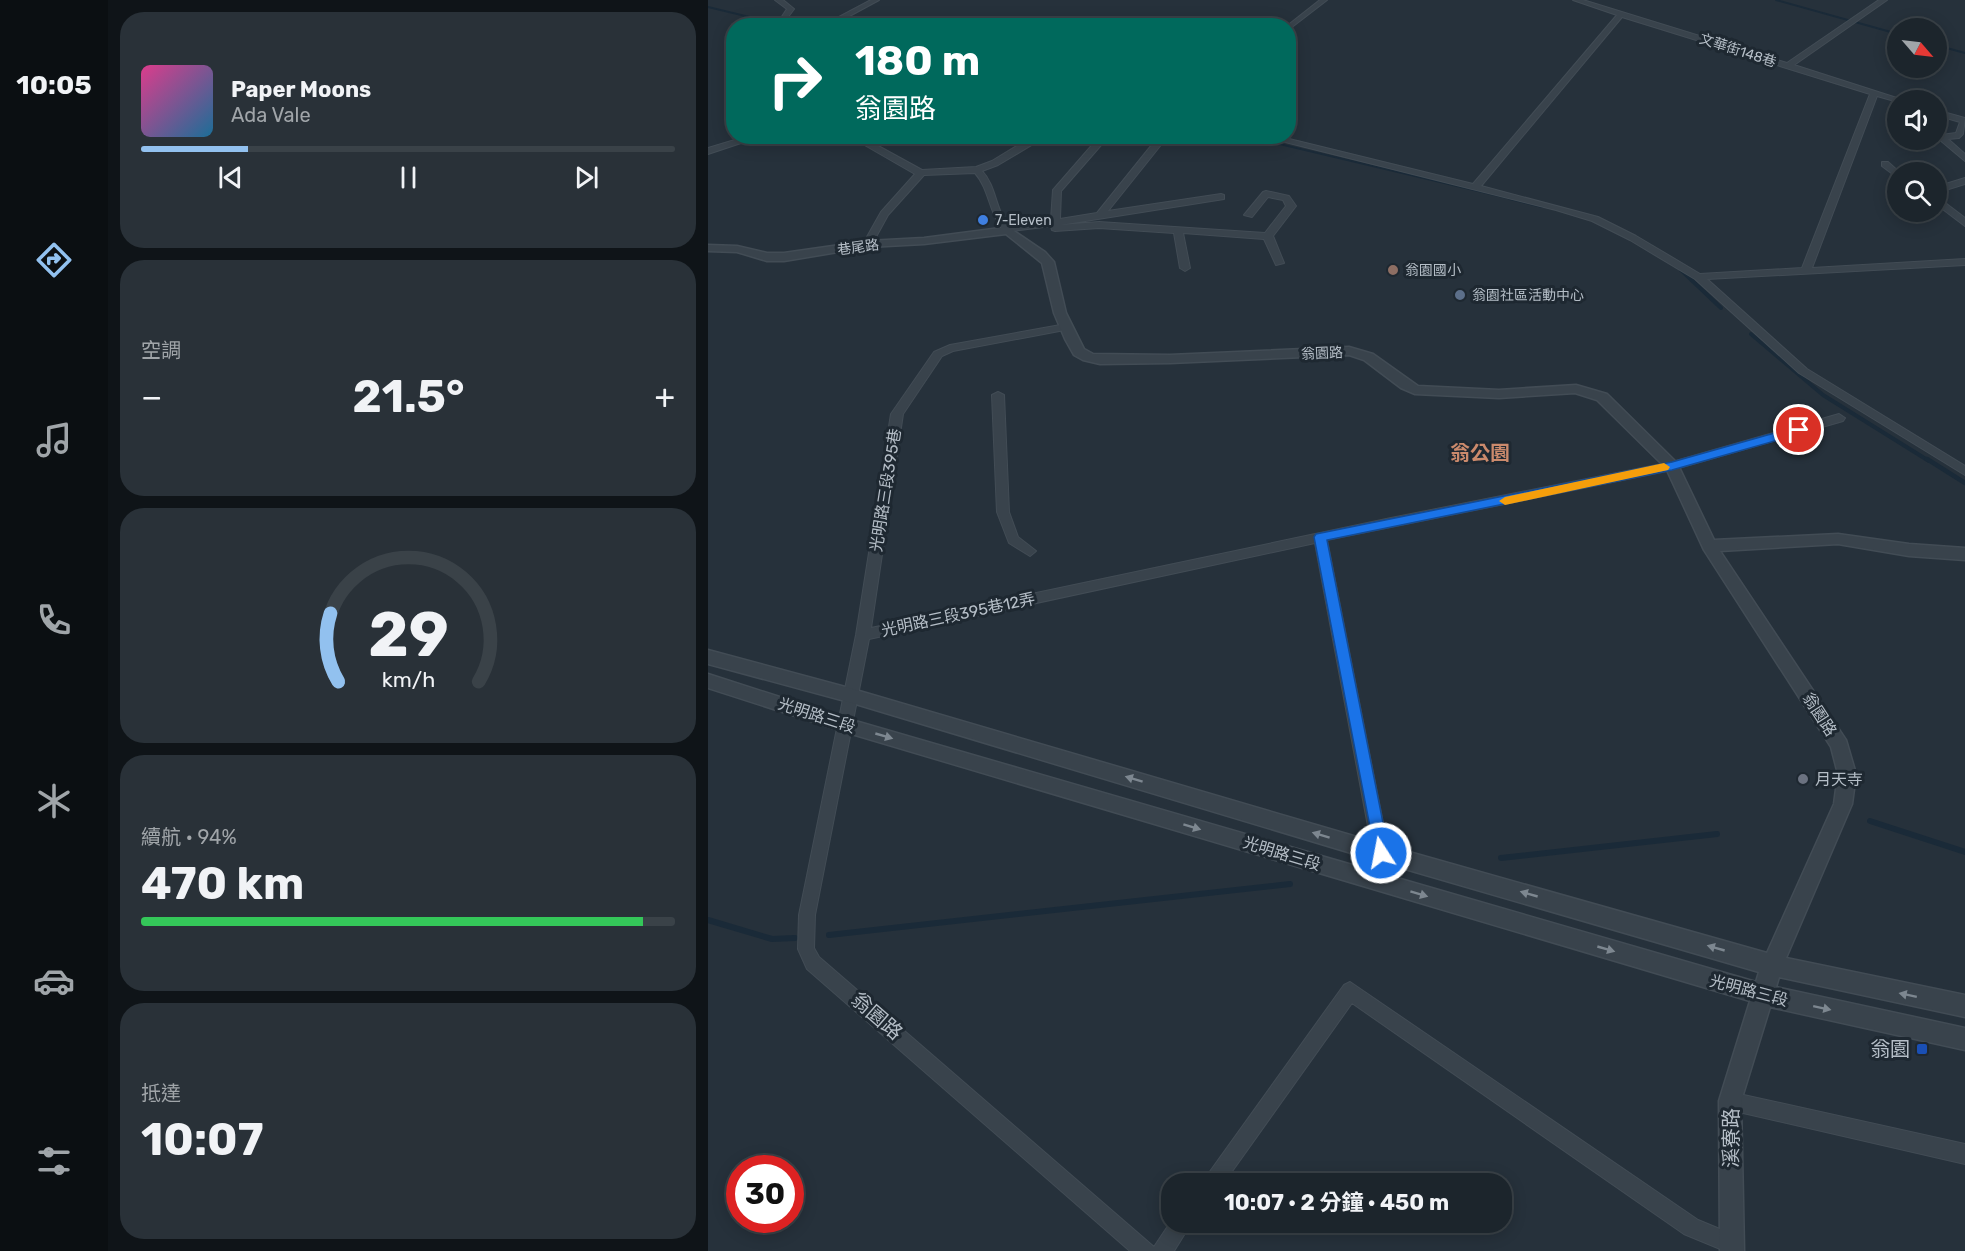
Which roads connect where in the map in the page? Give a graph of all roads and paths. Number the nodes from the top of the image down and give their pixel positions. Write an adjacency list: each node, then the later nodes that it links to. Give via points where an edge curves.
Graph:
1 (778, 0): 7 (street, via 791,9)
2 (876, 0): 8 (street)
3 (1324, 0): 9 (street)
4 (1576, 0): 6 (street, 文華街148巷)
5 (1884, 0): 10 (street)
6 (1621, 14): 10 (street, 文華街148巷); 27 (street)
7 (781, 18)
8 (841, 18)
9 (1296, 22)
10 (1786, 66): 11 (street, 文華街148巷)
11 (1874, 93): 12 (street, 文華街148巷); 42 (street)
12 (1887, 97)
13 (1947, 115): 14 (street)
14 (1965, 121): 22 (street, via 1962,134 1944,140)
15 (731, 144): 21 (street)
16 (868, 144): 24 (street, via 900,166)
17 (1027, 144): 23 (street)
18 (1098, 144): 32 (street, via 1057,190)
19 (1158, 144): 30 (street)
20 (1296, 144): 27 (street)
21 (708, 151)
22 (1965, 158)
23 (976, 170): 24 (street); 34 (street, 翁園路, via 984,176 989,198)
24 (921, 173): 37 (street, via 884,214)
25 (1965, 182): 26 (street)
26 (1947, 187)
27 (1475, 188): 43 (street, via 1595,219)
28 (1221, 197): 30 (street)
29 (1947, 208): 33 (street)
30 (1101, 214): 32 (street)
31 (1249, 215): 36 (street, via 1266,194 1286,198 1291,206)
32 (1056, 222): 34 (street); 35 (street, via 1055,228 1099,225)
33 (1965, 223)
34 (1008, 230): 37 (street, 巷尾路); 44 (street, 翁園路, via 1048,262)
35 (1178, 231): 36 (street); 41 (street)
36 (1268, 237): 39 (street)
37 (868, 244): 38 (street, 巷尾路, via 784,257)
38 (708, 248)
39 (1279, 262)
40 (1965, 262): 42 (street)
41 (1185, 268)
42 (1806, 271): 43 (street)
43 (1698, 277): 48 (street, via 1803,371)
44 (1066, 327): 47 (street, 翁園路, via 1078,352 1100,360 1349,351 1372,358 1404,386 1424,391 1499,394 1576,389 1602,397); 53 (street, 光明路三段395巷, via 950,348 938,354 908,396 897,414)
45 (998, 395): 51 (street, via 1003,512 1013,540)
46 (1839, 418): 47 (street)
47 (1672, 466): 49 (street); 50 (street, 翁園路)
48 (1965, 471)
49 (1320, 537): 53 (street, 光明路三段395巷12弄); 58 (street)
50 (1709, 546): 52 (street, via 1838,539); 60 (street, 翁園路, via 1840,745 1847,774 1843,804)
51 (1030, 551)
52 (1965, 554)
53 (863, 635): 56 (street, 光明路三段395巷)
54 (708, 657): 56 (street, 光明路三段)
55 (708, 681): 57 (street, 光明路三段)
56 (849, 695): 57 (street, 翁園路); 58 (street, 光明路三段, one-way to 56)
57 (845, 725): 59 (street, 光明路三段, one-way to 59); 69 (street, 翁園路, via 807,915 806,950 813,963)
58 (1381, 853): 59 (street); 60 (street, 光明路三段, one-way to 58)
59 (1374, 881): 61 (street, 光明路三段, one-way to 61)
60 (1772, 965): 61 (street, 翁園路); 62 (street, 光明路三段, one-way to 60)
61 (1765, 995): 63 (street, 光明路三段, one-way to 63); 64 (street, 溪寮路)
62 (1965, 1006)
63 (1965, 1039)
64 (1730, 1101): 65 (street); 68 (street, 溪寮路)
65 (1965, 1154)
66 (1218, 1173): 68 (street, via 1350,991 1691,1227)
67 (1174, 1233): 70 (street)
68 (1732, 1247)
69 (1145, 1251)
70 (1162, 1251)

